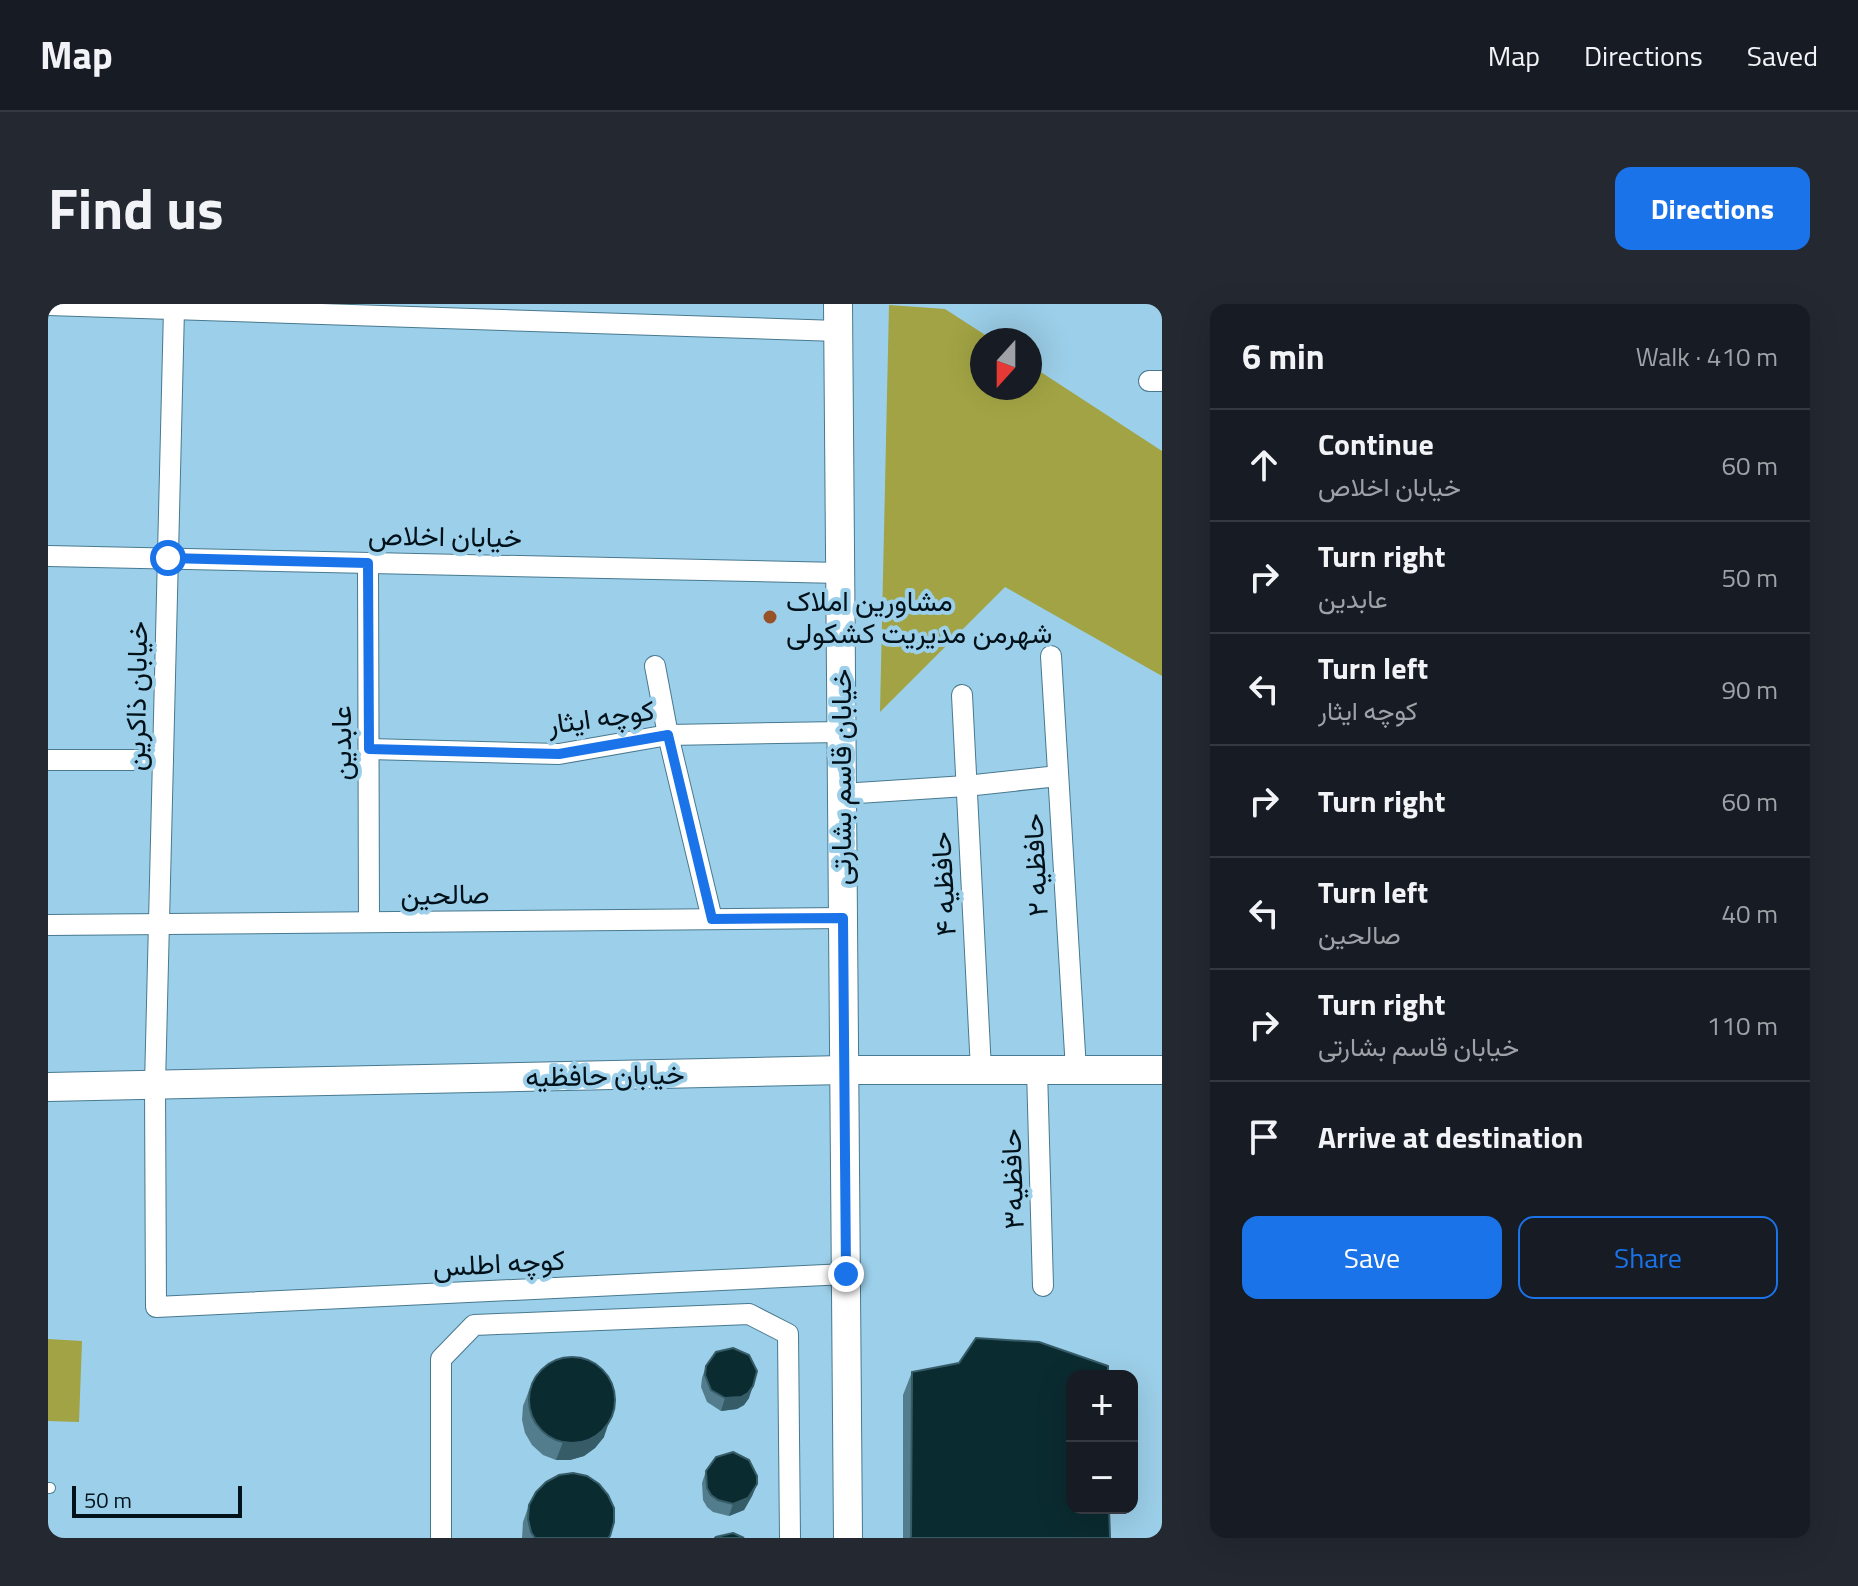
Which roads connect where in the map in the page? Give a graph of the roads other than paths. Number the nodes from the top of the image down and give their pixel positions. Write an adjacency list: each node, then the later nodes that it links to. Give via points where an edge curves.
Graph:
1 (48, 305): 2 (street)
2 (174, 309): 3 (street); 6 (street, خیابان ذاکرین)
3 (556, 313): 4 (street)
4 (838, 318): 8 (street, خیابان قاسم بشارتی)
5 (48, 556): 6 (street, خیابان اخلاص)
6 (168, 558): 7 (street, خیابان اخلاص); 16 (street, خیابان ذاکرین)
7 (368, 563): 8 (street, خیابان اخلاص); 14 (street, عابدین)
8 (840, 573): 12 (street, خیابان قاسم بشارتی)
9 (1051, 656): 17 (street, حافظیه ۲)
10 (655, 666): 13 (street)
11 (962, 695): 18 (street, حافظیه ۴)
12 (841, 732): 13 (street, کوچه ایثار); 19 (street, خیابان قاسم بشارتی)
13 (668, 735): 14 (street, کوچه ایثار, via 559,754); 21 (street)
14 (369, 749): 22 (street, عابدین)
15 (48, 760): 16 (street)
16 (163, 760): 23 (street, خیابان ذاکرین)
17 (1058, 776): 18 (street); 28 (street, حافظیه ۲)
18 (966, 786): 19 (street); 26 (street, حافظیه ۴)
19 (842, 794): 20 (street, خیابان قاسم بشارتی)
20 (843, 918): 21 (street, صالحین); 25 (street, خیابان قاسم بشارتی)
21 (712, 919): 22 (street, صالحین)
22 (369, 922): 23 (street, صالحین)
23 (158, 924): 24 (street, صالحین); 30 (street, خیابان ذاکرین)
24 (48, 925)
25 (844, 1070): 26 (street, خیابان حافظیه); 30 (street, خیابان حافظیه); 32 (street, خیابان قاسم بشارتی)
26 (981, 1070): 27 (street, خیابان حافظیه)
27 (1037, 1070): 28 (street, خیابان حافظیه); 33 (street, حافظیه۳)
28 (1076, 1070): 29 (street, خیابان حافظیه)
29 (1162, 1070)
30 (155, 1085): 31 (street, خیابان حافظیه); 34 (street, خیابان ذاکرین)
31 (48, 1087)
32 (846, 1274): 34 (street, کوچه اطلس); 37 (street, خیابان قاسم بشارتی)
33 (1043, 1286)
34 (156, 1307)
35 (441, 1538): 36 (street, via 441,1359 474,1325 749,1314 788,1334)
36 (790, 1538)
37 (848, 1538)

